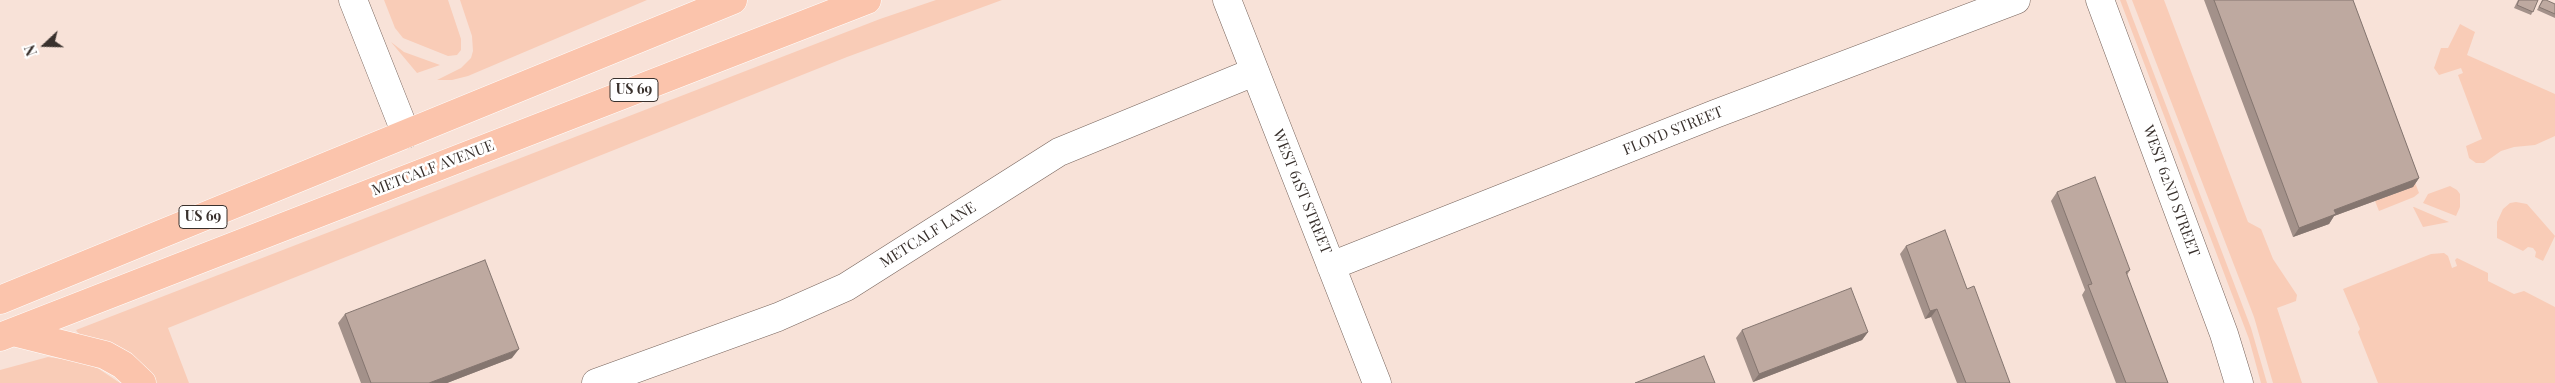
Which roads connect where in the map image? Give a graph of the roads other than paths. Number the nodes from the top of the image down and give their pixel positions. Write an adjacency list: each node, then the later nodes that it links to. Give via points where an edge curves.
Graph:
1 (353, 0): 8 (street)
2 (733, 0): 8 (highway, US 69)
3 (1227, 0): 7 (street, WEST 61ST STREET)
4 (2016, 0): 9 (street, FLOYD STREET, via 1715,114)
5 (2100, 0): 15 (street, WEST 62ND STREET, via 2224,334)
6 (859, 2): 11 (highway, METCALF AVENUE / US 69)
7 (1254, 72): 9 (street, WEST 61ST STREET); 13 (street, METCALF LANE, via 1059,152 846,287 778,317)
8 (406, 134): 10 (highway, US 69)
9 (1331, 266): 14 (street, WEST 61ST STREET)
10 (0, 300)
11 (6, 334): 12 (highway, via 105,355 123,365)
12 (142, 383)
13 (596, 383)
14 (1377, 383)
15 (2239, 383)

